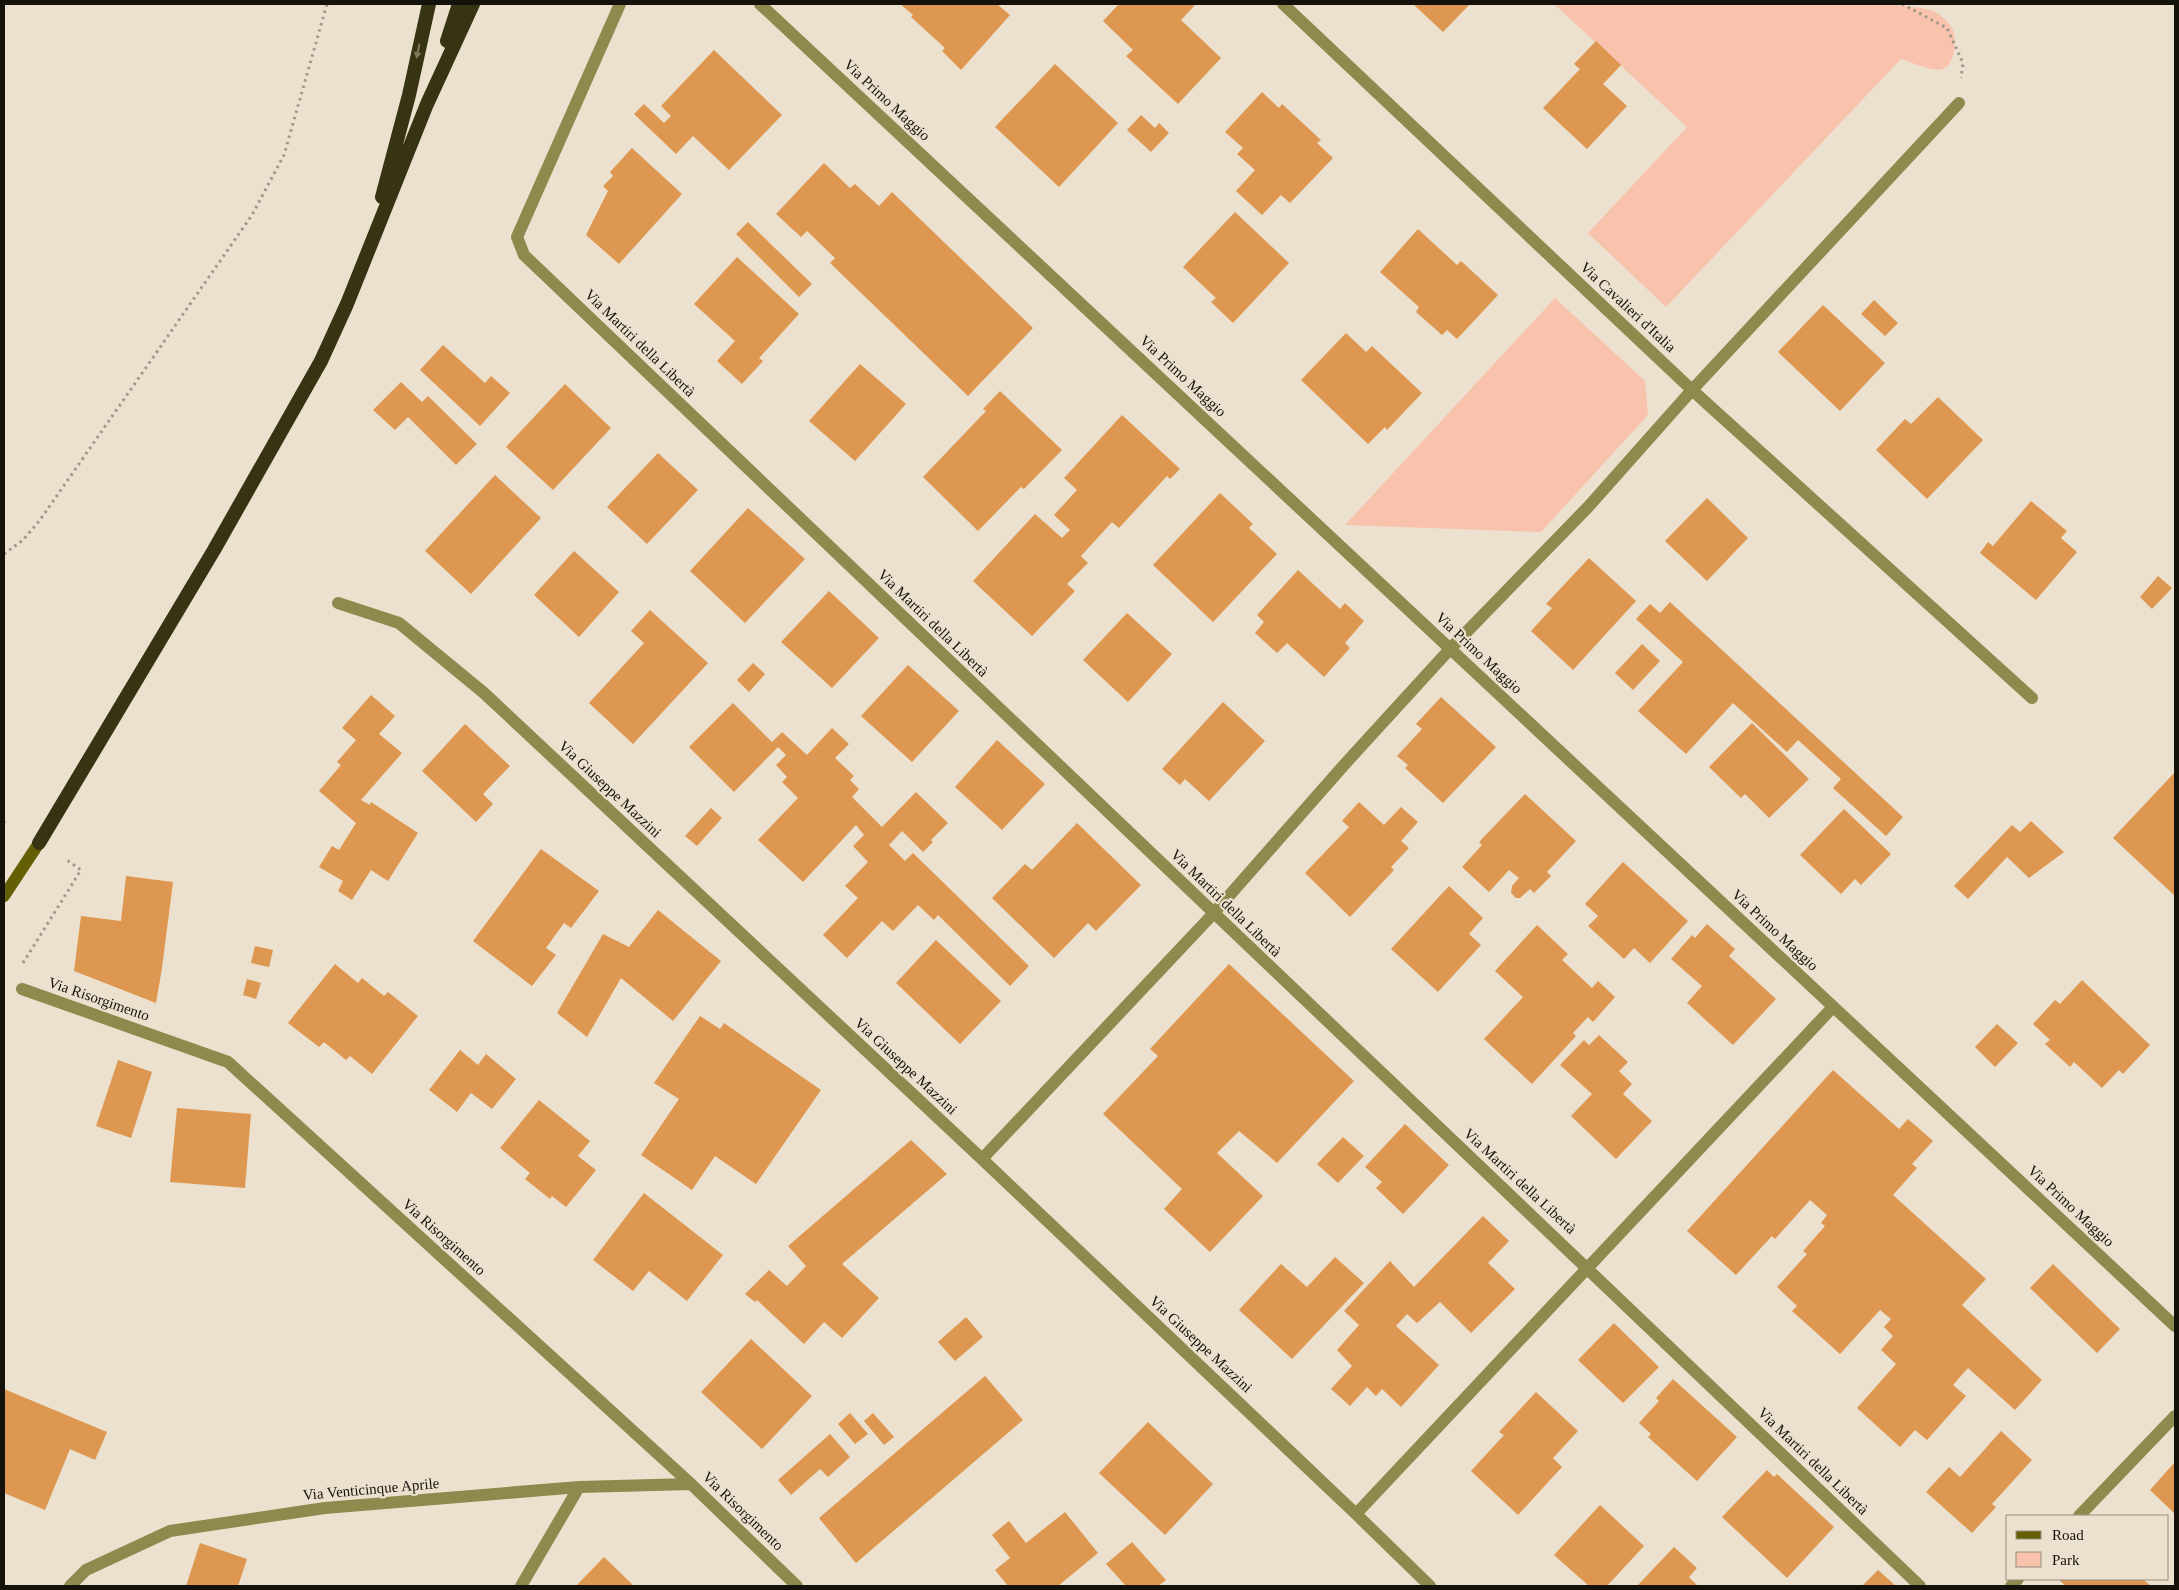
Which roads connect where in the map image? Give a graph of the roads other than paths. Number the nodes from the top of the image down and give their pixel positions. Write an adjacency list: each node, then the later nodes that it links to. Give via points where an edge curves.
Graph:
1 (429, 4): 9 (highway, one-way to 9)
2 (459, 4): 8 (highway)
3 (472, 4): 8 (highway)
4 (620, 4): 16 (street, Via Martiri della Libertà, via 518,237 524,255)
5 (760, 4): 12 (street, Via Primo Maggio)
6 (1282, 4): 10 (street, Via Cavalieri d'Italia)
7 (1959, 103): 10 (street)
8 (427, 104): 9 (highway)
9 (367, 253): 14 (highway, via 321,360 214,550)
10 (1692, 390): 12 (street, via 1588,506); 13 (street, Via Cavalieri d'Italia)
11 (338, 602): 19 (street, Via Giuseppe Mazzini, via 399,623 484,693)
12 (1450, 649): 16 (street); 18 (street, Via Primo Maggio)
13 (2032, 698)
14 (39, 844): 15 (main road)
15 (4, 896)
16 (1213, 914): 19 (street); 20 (street, Via Martiri della Libertà)
17 (22, 989): 23 (street, Via Risorgimento, via 228,1062)
18 (1833, 1007): 20 (street); 21 (street, Via Primo Maggio)
19 (982, 1159): 25 (street, Via Giuseppe Mazzini)
20 (1587, 1267): 25 (street); 31 (street, Via Martiri della Libertà)
21 (2175, 1326)
22 (2175, 1416): 26 (street)
23 (692, 1484): 24 (street, Via Venticinque Aprile); 29 (street, Via Risorgimento)
24 (579, 1487): 27 (street, Via Venticinque Aprile, via 325,1508 170,1531 86,1570); 28 (street)
25 (1356, 1514): 30 (street, Via Giuseppe Mazzini)
26 (2080, 1515)
27 (70, 1586)
28 (521, 1586)
29 (797, 1586)
30 (1430, 1586)
31 (1920, 1586)

